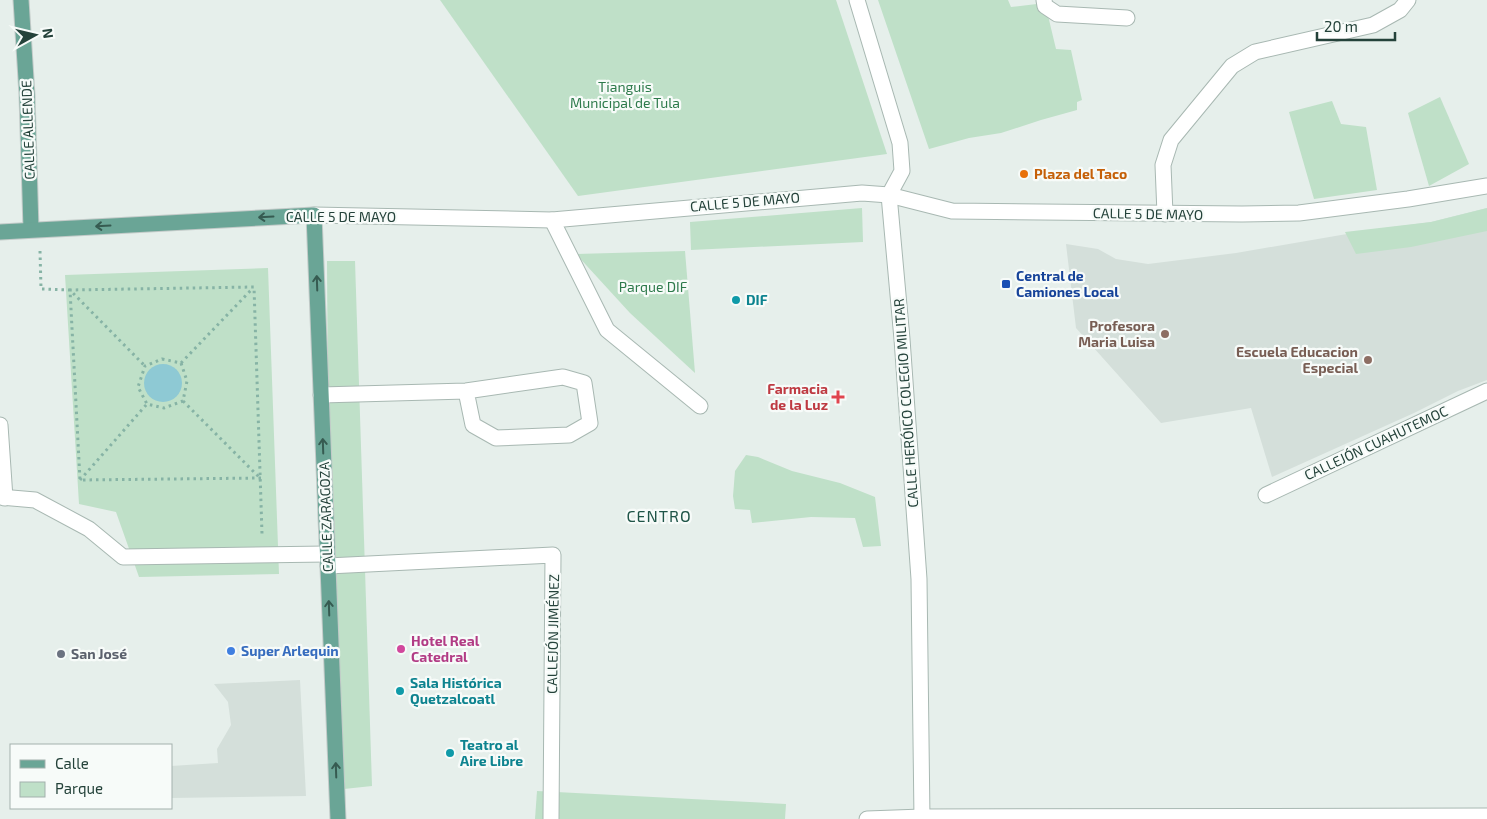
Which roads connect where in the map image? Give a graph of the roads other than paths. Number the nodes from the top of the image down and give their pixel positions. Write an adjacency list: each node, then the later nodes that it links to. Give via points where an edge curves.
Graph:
1 (21, 0): 11 (main road, CALLE ALLENDE)
2 (857, 0): 7 (street, via 900,143 902,171)
3 (1044, 0): 5 (street, via 1056,14)
4 (1408, 0): 8 (street, via 1400,10 1373,25 1255,52 1232,66 1171,140 1163,165)
5 (1127, 18)
6 (1487, 186): 8 (street, CALLE 5 DE MAYO, via 1299,213)
7 (889, 195): 8 (street, CALLE 5 DE MAYO, via 952,211); 10 (street, CALLE 5 DE MAYO, via 862,193); 22 (street, CALLE HERÓICO COLEGIO MILITAR, via 919,579)
8 (1165, 214)
9 (314, 215): 10 (street, CALLE 5 DE MAYO); 11 (main road, CALLE 5 DE MAYO, one-way to 11); 15 (main road, CALLE ZARAGOZA, one-way to 9)
10 (552, 220): 16 (street, via 607,330)
11 (35, 229): 12 (main road, CALLE 5 DE MAYO)
12 (0, 232)
13 (466, 391): 13 (street, via 563,377 584,383 590,423 569,435 496,438 473,425); 15 (street)
14 (1487, 391): 18 (street, CALLEJÓN CUAHUTEMOC)
15 (321, 395): 20 (main road, CALLE ZARAGOZA, one-way to 15)
16 (700, 406)
17 (0, 425): 19 (street)
18 (1266, 495)
19 (2, 498): 20 (street, CALLEJÓN JIMÉNEZ, via 35,500 89,529 123,557)
20 (327, 560): 23 (main road, CALLE ZARAGOZA, one-way to 20); 24 (street, CALLEJÓN JIMÉNEZ, via 554,555)
21 (1487, 816): 22 (street)
22 (922, 818): 25 (street)
23 (338, 819)
24 (551, 819)
25 (867, 819)

